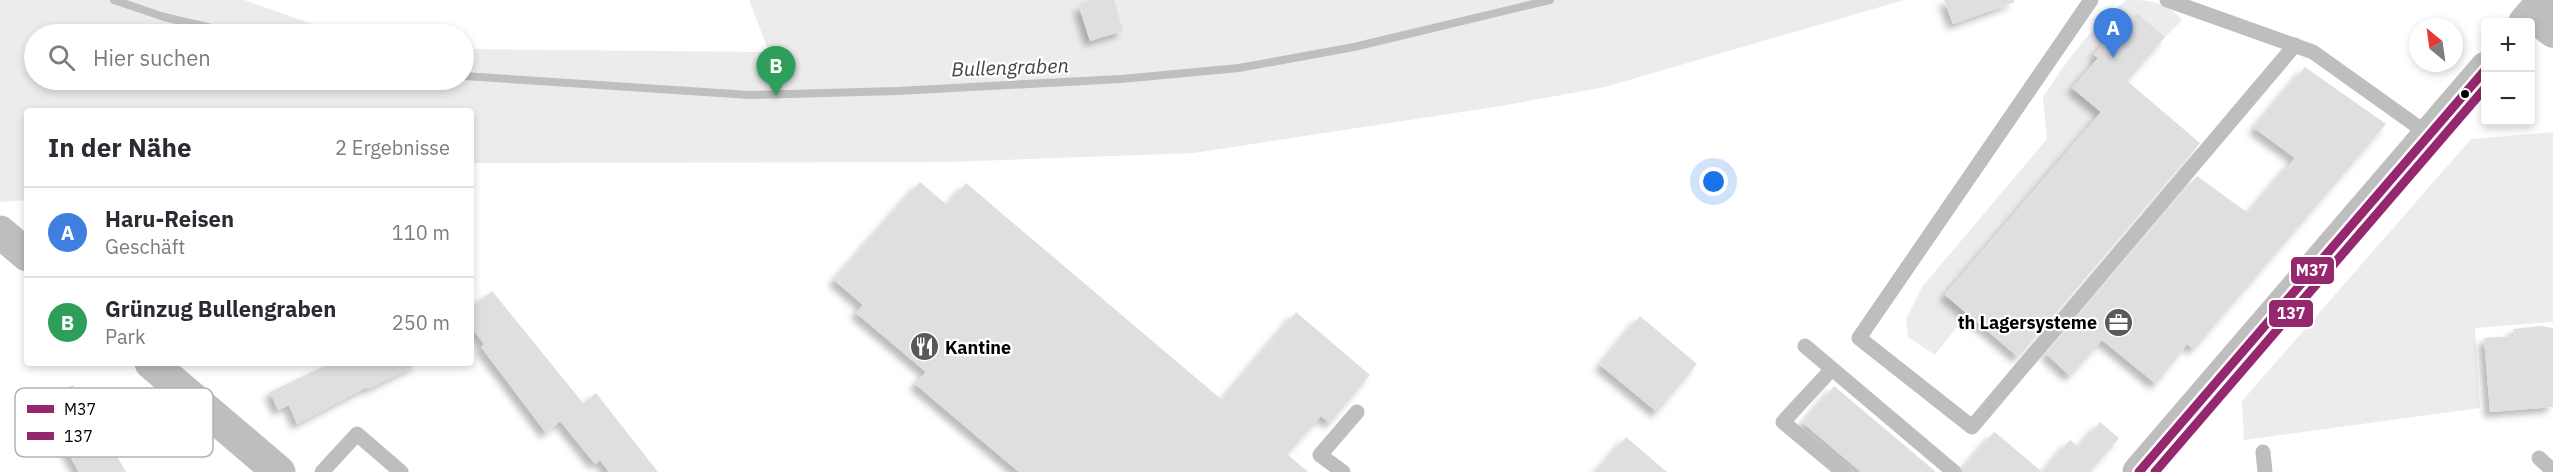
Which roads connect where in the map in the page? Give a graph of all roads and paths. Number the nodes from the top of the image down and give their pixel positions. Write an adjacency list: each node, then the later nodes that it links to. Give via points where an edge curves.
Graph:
1 (2091, 0): 3 (lane, via 1859,338 1972,427)
2 (2167, 0): 3 (lane)
3 (2295, 45): 5 (lane, via 2313,52)
4 (2482, 72): 5 (street)
5 (2428, 134): 23 (street)
6 (0, 232): 7 (street)
7 (24, 252)
8 (1805, 346): 10 (lane)
9 (155, 366): 11 (street)
10 (1832, 370): 21 (lane, via 1783,422); 22 (lane)
11 (180, 388)
12 (1357, 412): 20 (lane, via 1320,455)
13 (213, 416): 17 (street)
14 (2263, 452): 24 (lane)
15 (2539, 458): 16 (lane)
16 (2553, 471)
17 (279, 472)
18 (322, 472): 19 (lane, via 357,435)
19 (401, 472)
20 (1343, 472)
21 (1843, 472)
22 (1954, 472)
23 (2139, 472)
24 (2265, 472)

